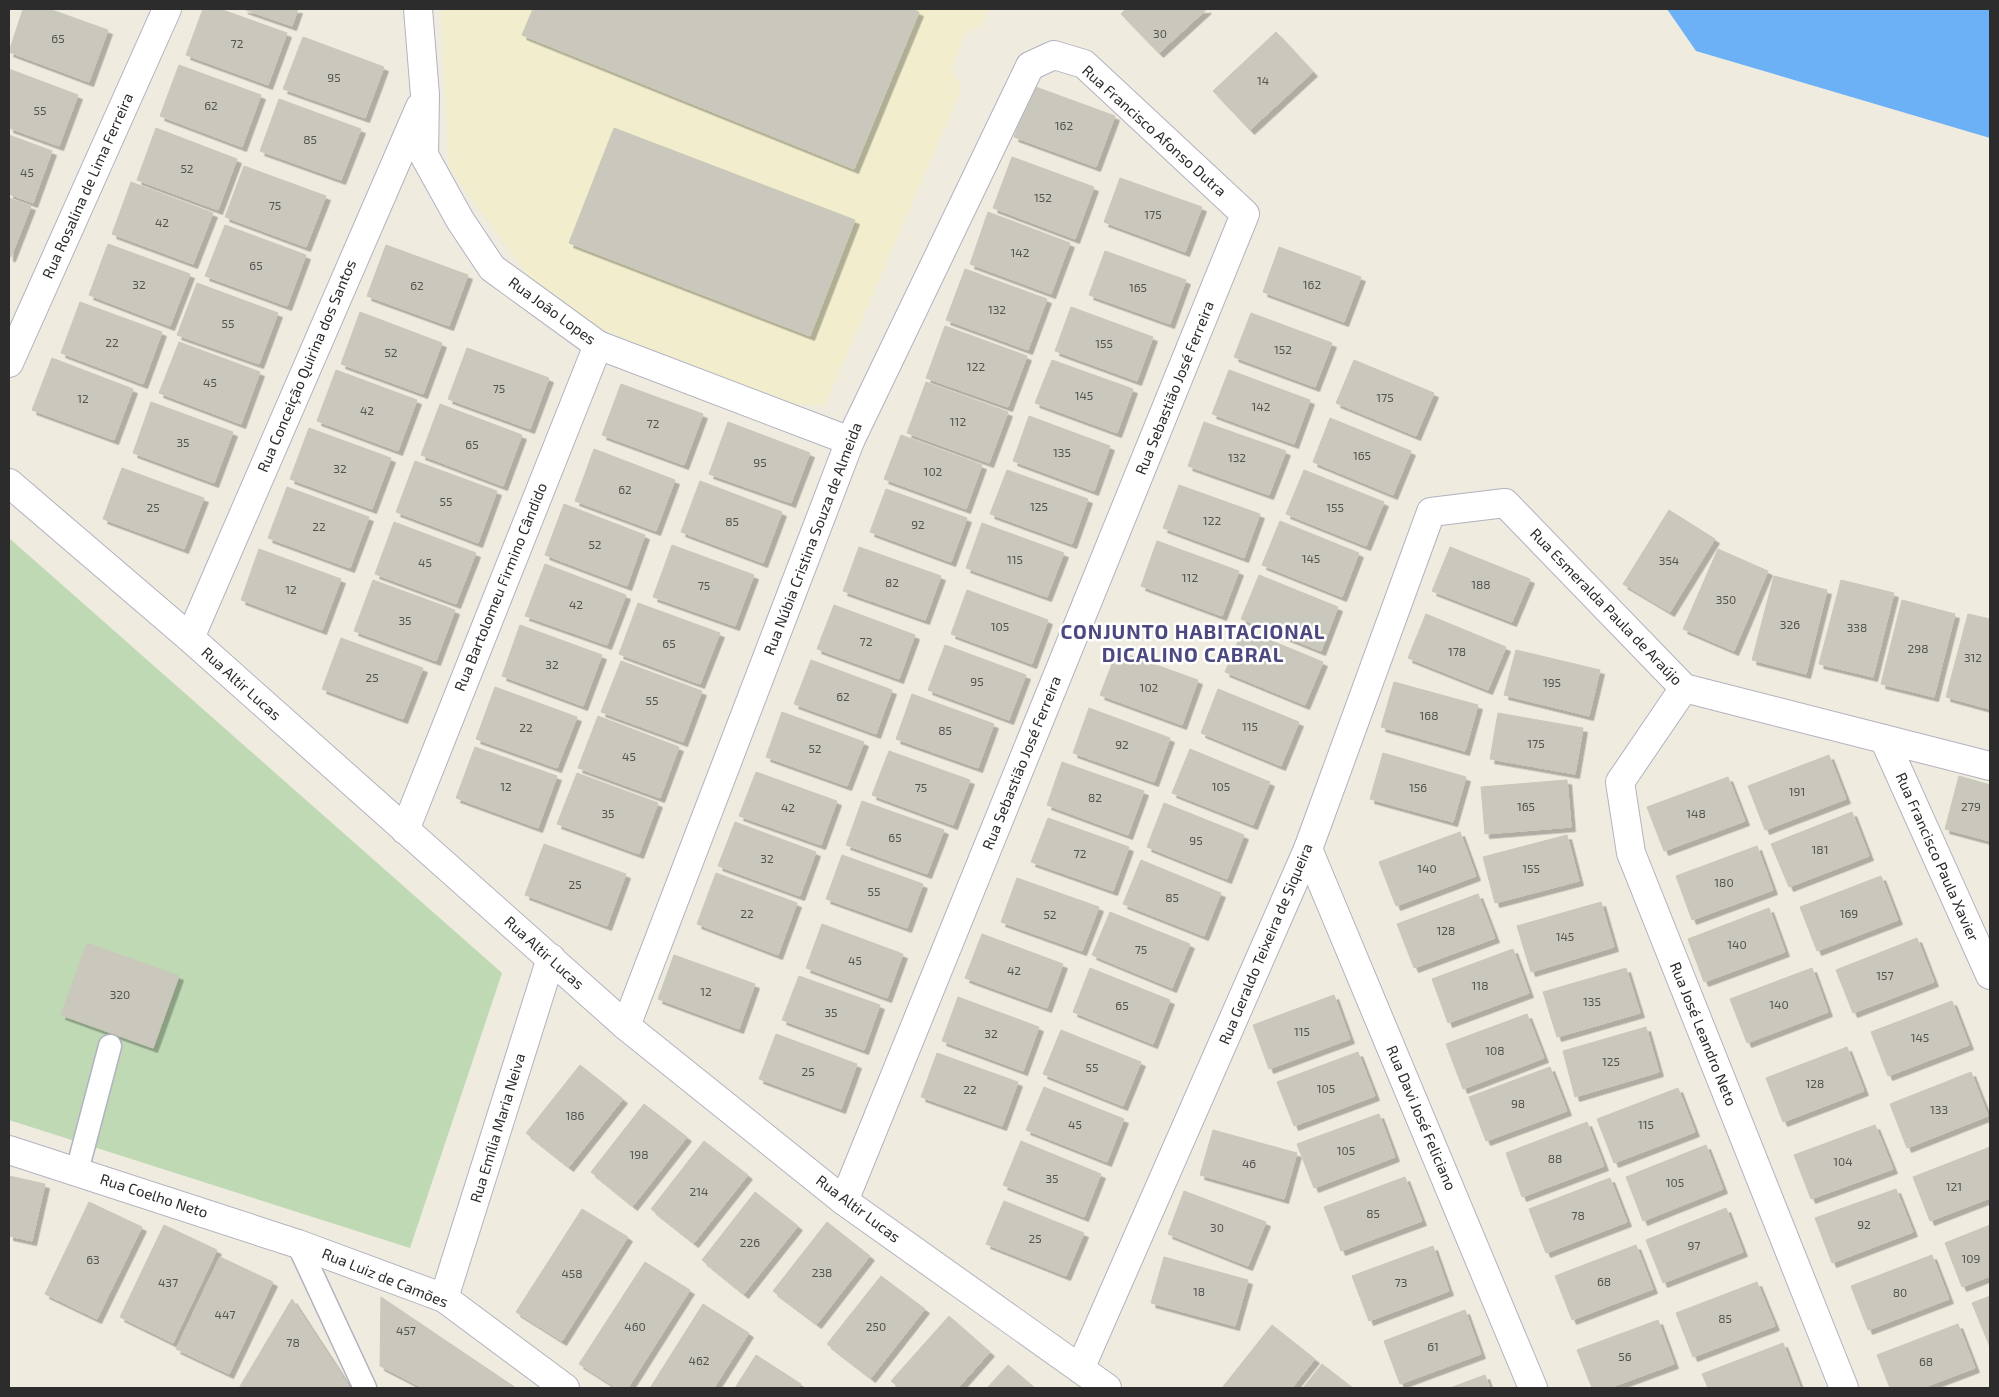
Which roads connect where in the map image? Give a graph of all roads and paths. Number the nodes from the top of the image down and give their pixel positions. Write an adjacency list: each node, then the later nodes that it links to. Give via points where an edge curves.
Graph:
1 (167, 9): 7 (street, Rua Rosalina de Lima Ferreira)
2 (418, 9): 4 (street, Rua João Lopes)
3 (1030, 66): 5 (street, Rua Francisco Afonso Dutra, via 1054,56 1084,64); 8 (street, Rua Núbia Cristina Souza de Almeida)
4 (425, 95): 6 (street, Rua João Lopes, via 424,156 492,268); 11 (street, Rua Conceição Quirina dos Santos)
5 (1245, 214): 23 (street, Rua Sebastião José Ferreira)
6 (598, 345): 8 (street, Rua João Lopes); 15 (street, Rua Bartolomeu Firmino Cândido)
7 (9, 363)
8 (850, 441): 19 (street, Rua Núbia Cristina Souza de Almeida)
9 (9, 483): 11 (street, Rua Altir Lucas)
10 (1431, 512): 12 (street, Rua Esmeralda Paula de Araújo, via 1505,503); 16 (street, Rua Geraldo Teixeira de Siqueira)
11 (190, 638): 15 (street, Rua Altir Lucas)
12 (1684, 688): 13 (street, Rua Esmeralda Paula de Araújo); 31 (street, Rua José Leandro Neto, via 1620,782 1632,853)
13 (1884, 738): 14 (street, Rua Esmeralda Paula de Araújo); 18 (street, Rua Francisco Paula Xavier)
14 (1990, 766)
15 (405, 830): 17 (street, Rua Altir Lucas)
16 (1308, 849): 26 (street, Rua Geraldo Teixeira de Siqueira); 30 (street, Rua Davi José Feliciano)
17 (551, 958): 19 (street, Rua Altir Lucas); 25 (street, Rua Emília Maria Neiva)
18 (1990, 975)
19 (626, 1026): 23 (street, Rua Altir Lucas)
20 (110, 1046): 22 (lane)
21 (9, 1150): 22 (street, Rua Coelho Neto)
22 (77, 1171): 24 (street, Rua Coelho Neto)
23 (844, 1201): 26 (street, Rua Altir Lucas)
24 (298, 1244): 25 (street, Rua Luiz de Camões); 27 (lane)
25 (444, 1298): 28 (street, Rua Luiz de Camões)
26 (1080, 1369): 29 (street, Rua Altir Lucas)
27 (365, 1388)
28 (565, 1388)
29 (1107, 1388)
30 (1533, 1388)
31 (1844, 1388)

